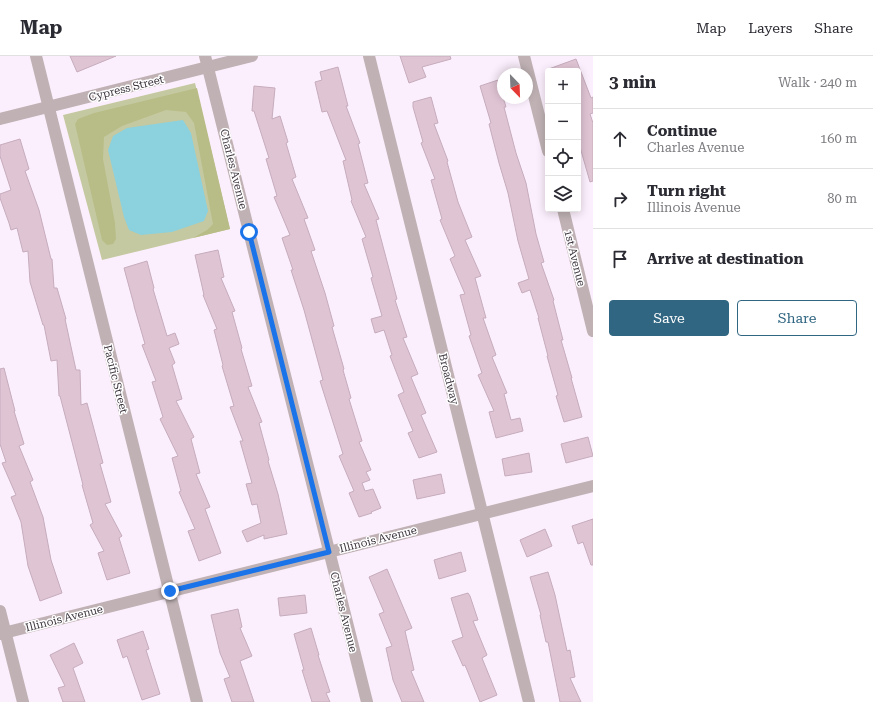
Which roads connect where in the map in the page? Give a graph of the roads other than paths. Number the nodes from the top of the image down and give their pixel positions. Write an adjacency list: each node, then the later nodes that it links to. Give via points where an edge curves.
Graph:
1 (36, 56): 6 (street, Pacific Street)
2 (252, 56): 5 (street, Cypress Street)
3 (368, 56): 12 (street, Broadway)
4 (524, 56): 8 (street)
5 (207, 61): 6 (street, Cypress Street); 13 (street, Charles Avenue)
6 (48, 107): 7 (street, Cypress Street); 14 (street, Pacific Street)
7 (0, 119)
8 (545, 140)
9 (564, 212): 10 (street, 1st Avenue)
10 (593, 331)
11 (593, 486): 12 (street, Illinois Avenue)
12 (482, 513): 13 (street, Illinois Avenue); 20 (street, Broadway)
13 (329, 552): 14 (street, Illinois Avenue); 19 (street, Charles Avenue)
14 (170, 591): 16 (street, Illinois Avenue); 18 (street, Pacific Street)
15 (0, 611): 16 (street)
16 (3, 633): 17 (street)
17 (23, 702)
18 (197, 702)
19 (367, 702)
20 (530, 702)

